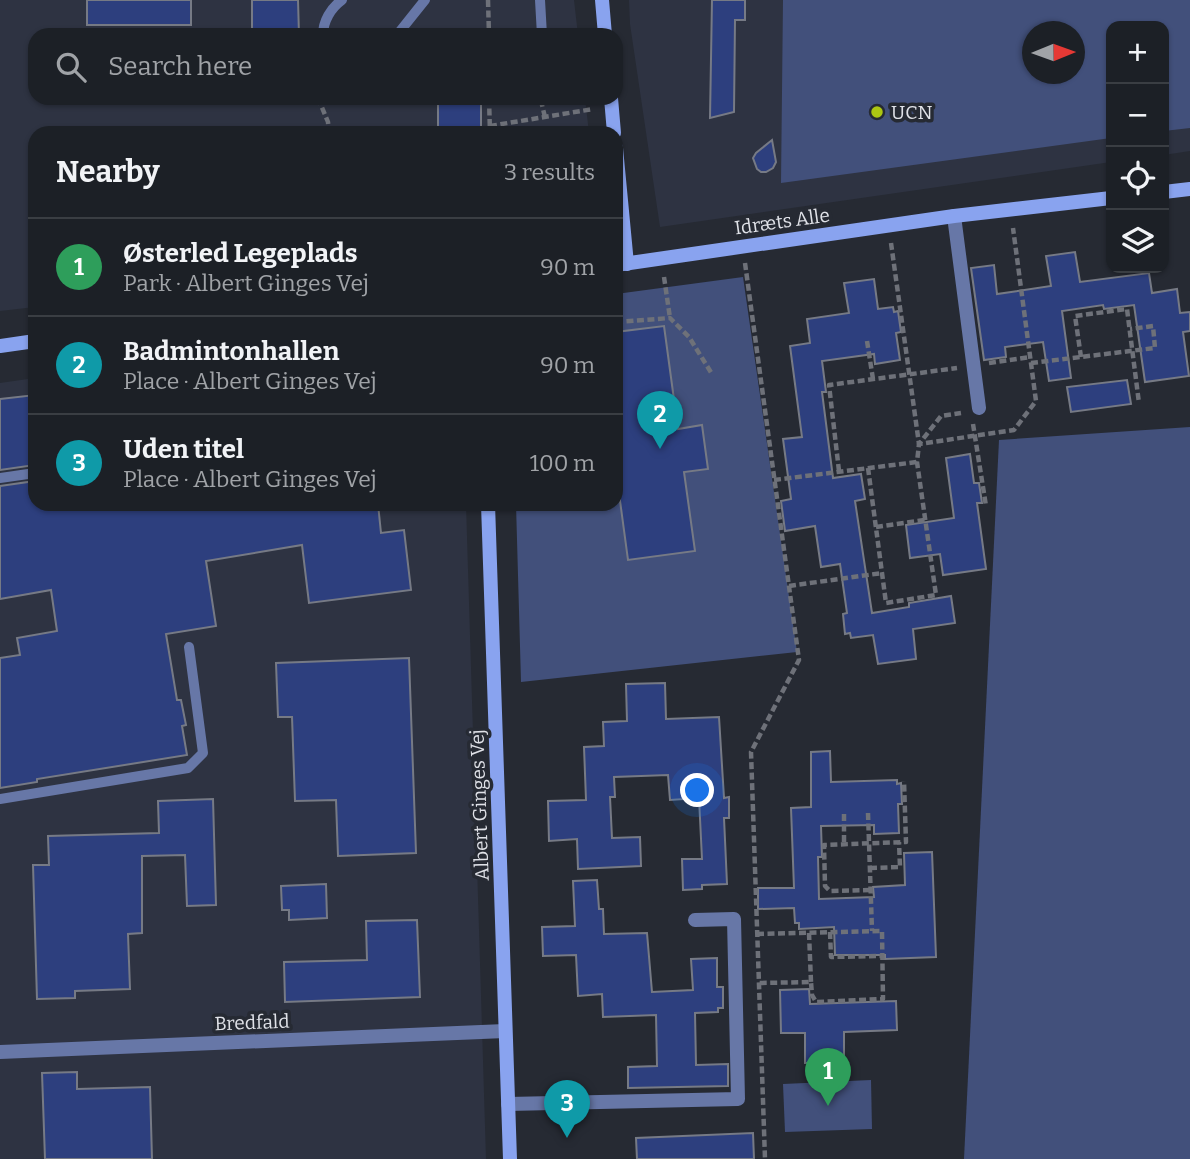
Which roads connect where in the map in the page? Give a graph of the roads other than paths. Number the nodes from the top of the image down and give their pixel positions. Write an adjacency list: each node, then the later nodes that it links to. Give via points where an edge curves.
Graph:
1 (342, 0): 5 (lane)
2 (425, 0): 6 (lane)
3 (540, 0): 7 (lane)
4 (602, 0): 8 (street)
5 (323, 28)
6 (403, 28)
7 (542, 28)
8 (604, 28)
9 (611, 105): 10 (street)
10 (613, 126)
11 (1190, 189): 12 (street)
12 (1169, 191)
13 (1106, 199): 14 (street, Idræts Alle)
14 (954, 216): 15 (street, Idræts Alle); 18 (street)
15 (623, 264)
16 (28, 342): 17 (street)
17 (0, 346)
18 (979, 408)
19 (28, 474): 20 (lane)
20 (0, 478)
21 (488, 511): 25 (street, Albert Ginges Vej)
22 (189, 647): 23 (lane, via 203,753 188,768)
23 (0, 799)
24 (695, 920): 27 (street, via 734,919 738,1098)
25 (505, 1031): 26 (street, Bredfald); 27 (street, Albert Ginges Vej)
26 (0, 1052)
27 (508, 1104): 28 (street, Albert Ginges Vej)
28 (510, 1159)

